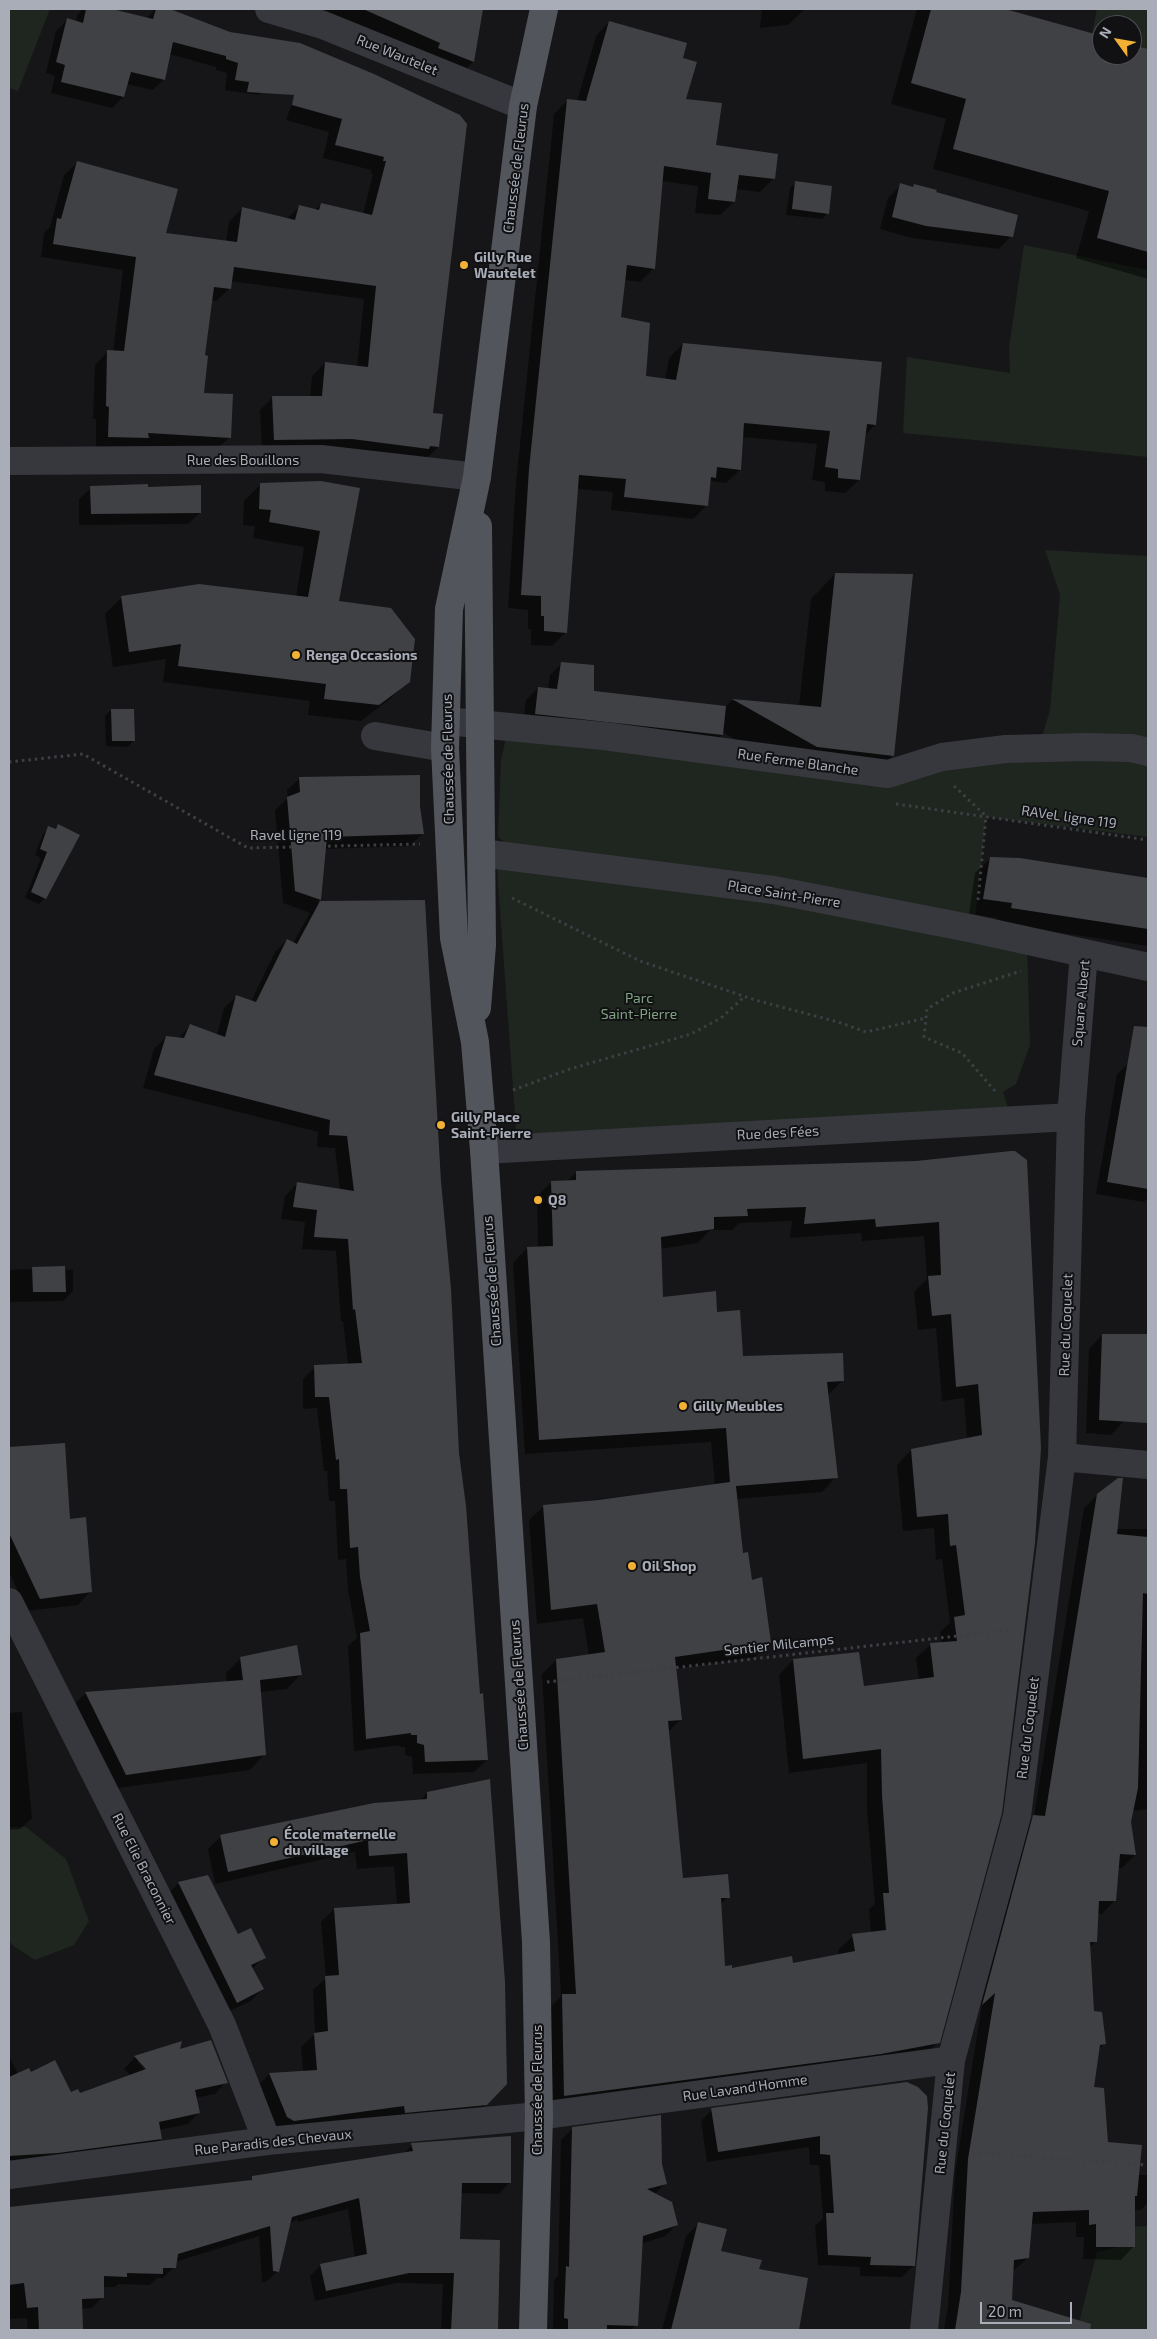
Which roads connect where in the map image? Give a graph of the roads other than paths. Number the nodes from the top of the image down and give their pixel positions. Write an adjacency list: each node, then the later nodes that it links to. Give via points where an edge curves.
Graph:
1 (269, 9): 3 (street, Rue Wautelet)
2 (544, 9): 4 (main road, Chaussée de Fleurus)
3 (323, 17): 4 (street, Rue Wautelet)
4 (523, 106): 6 (main road, Chaussée de Fleurus)
5 (9, 462): 6 (street, Rue des Bouillons, via 321,459)
6 (477, 477): 7 (main road, Chaussée de Fleurus, via 449,609); 8 (main road, Chaussée de Fleurus)
7 (446, 721): 8 (street, Rue Ferme Blanche); 10 (main road, Chaussée de Fleurus)
8 (479, 724): 11 (street, Rue Ferme Blanche, via 604,736 888,774 942,757 1006,749 1131,748); 12 (main road, Chaussée de Fleurus)
9 (375, 736): 10 (street)
10 (445, 748): 15 (main road, Chaussée de Fleurus, via 454,938)
11 (1148, 752)
12 (481, 853): 13 (street, Place Saint-Pierre, via 774,890); 15 (main road, Chaussée de Fleurus, via 482,945)
13 (1084, 953): 14 (street, Square Albert); 16 (street, Square Albert)
14 (1148, 967)
15 (475, 1042): 17 (main road, Chaussée de Fleurus)
16 (1071, 1117): 17 (street, Rue des Fées); 18 (street, Rue du Coquelet)
17 (484, 1150): 22 (main road, Chaussée de Fleurus, via 536,1942)
18 (1062, 1457): 19 (street); 21 (street, Rue du Coquelet, via 1017,1816)
19 (1148, 1465)
20 (9, 1602): 23 (street, Rue Elie Braconnier, via 222,2024)
21 (951, 2060): 22 (street, Rue Lavand'Homme); 26 (street, Rue du Coquelet)
22 (539, 2116): 23 (street, Rue Paradis des Chevaux); 25 (main road, Chaussée de Fleurus)
23 (267, 2141): 24 (street, Rue Paradis des Chevaux)
24 (9, 2175)
25 (533, 2330)
26 (924, 2330)

